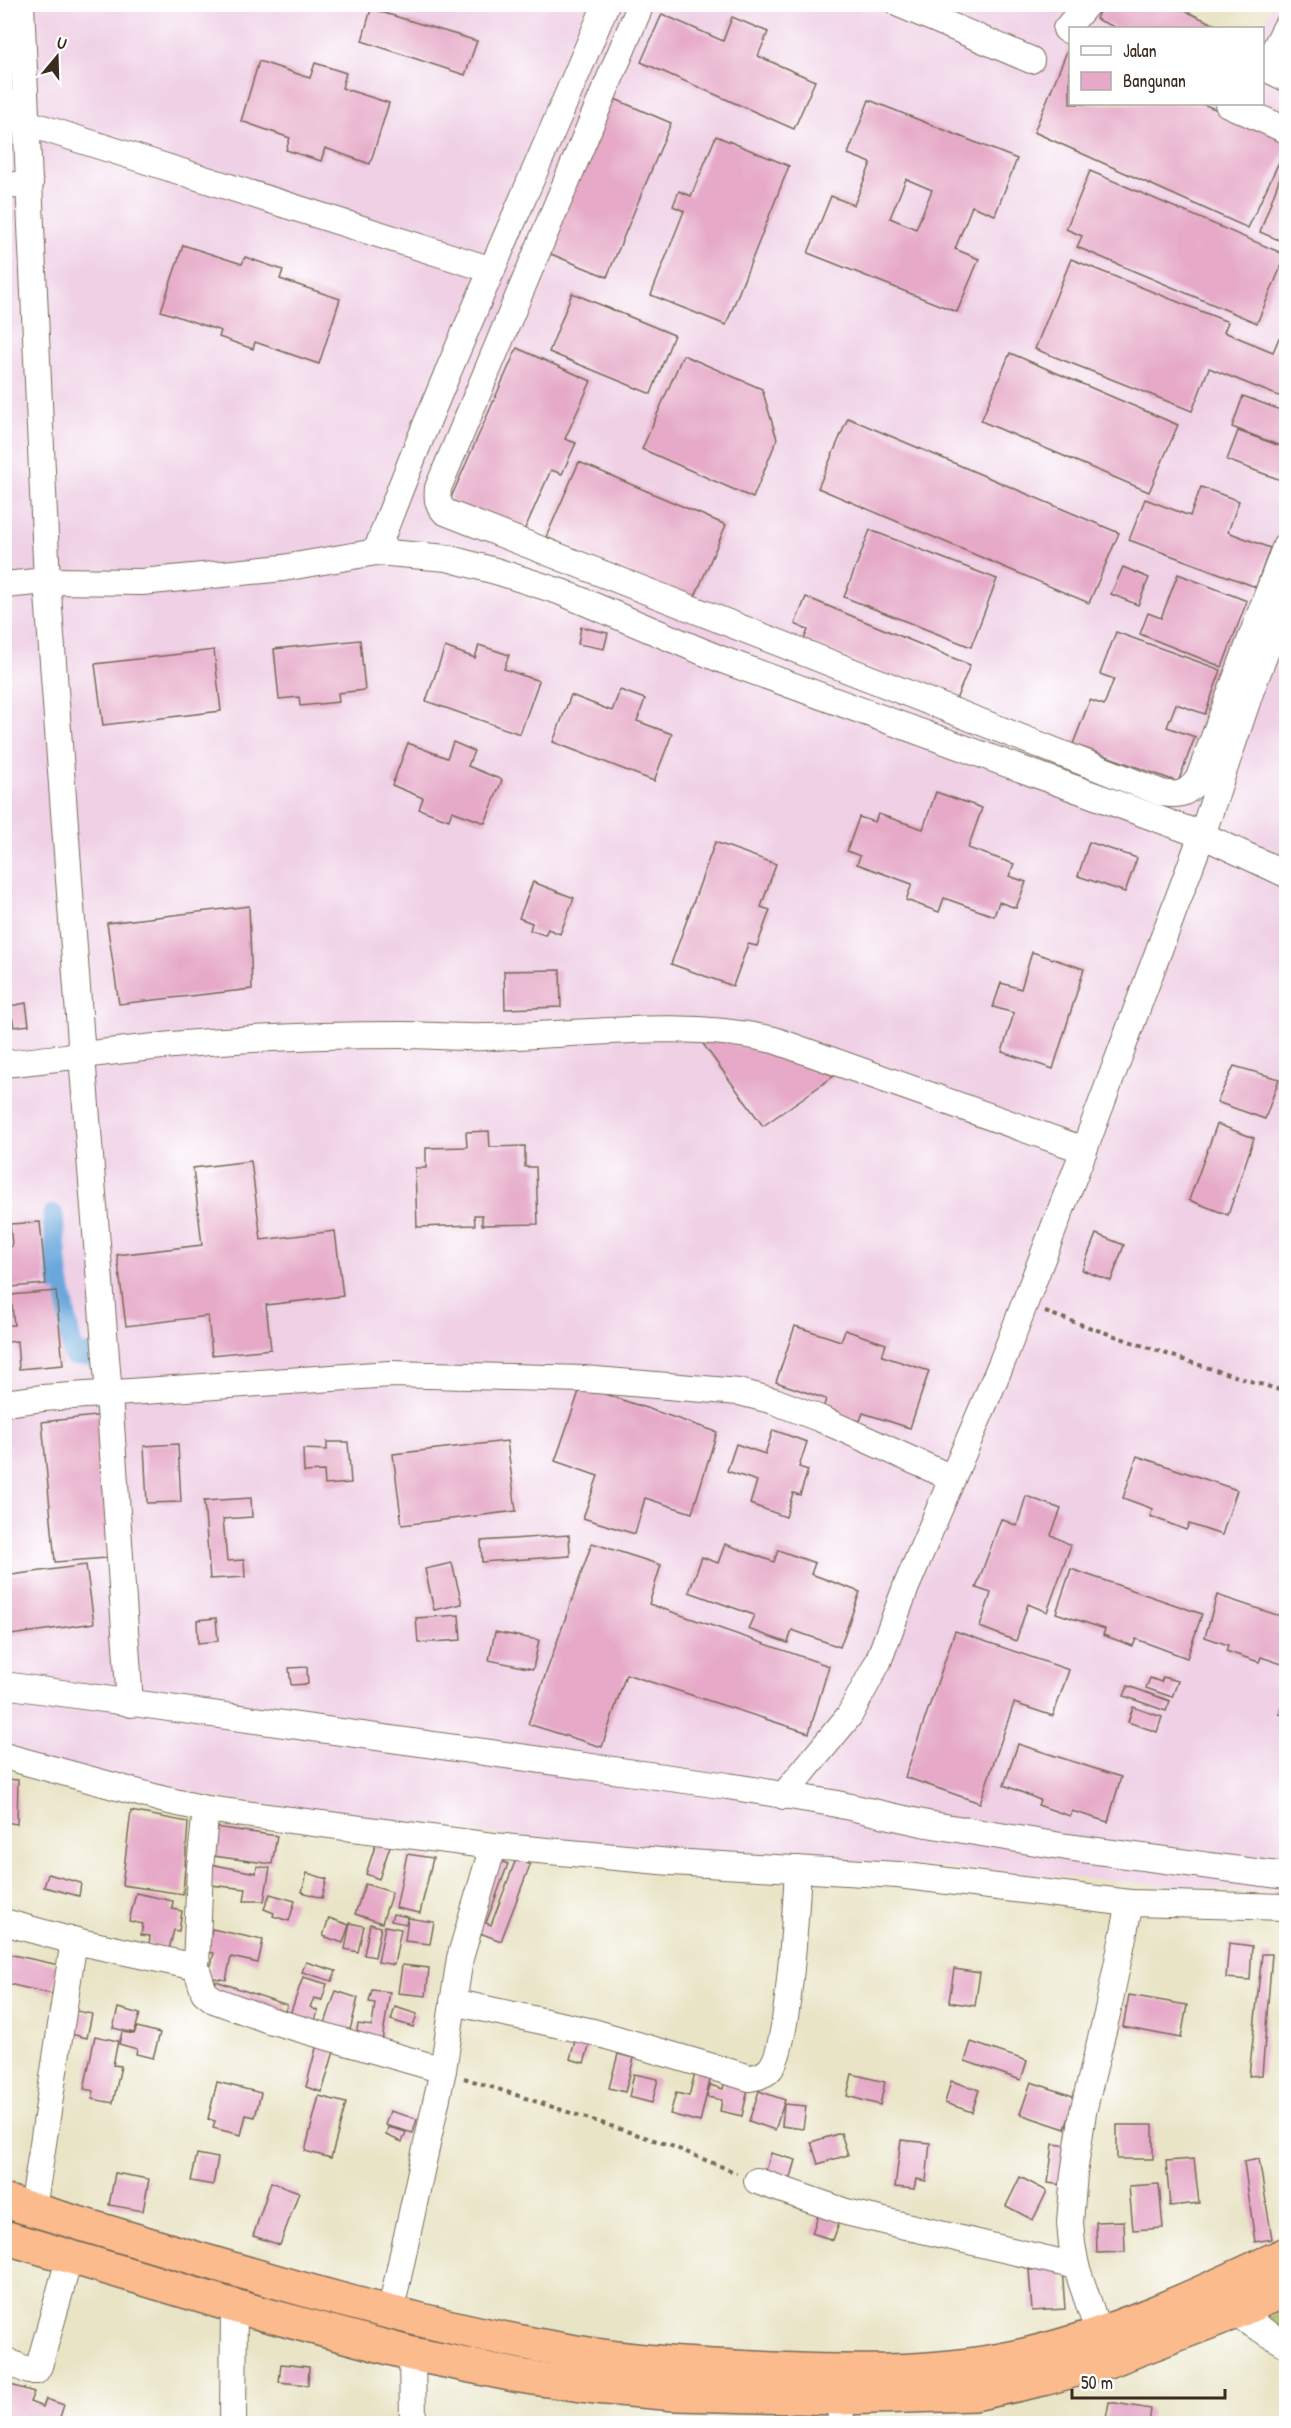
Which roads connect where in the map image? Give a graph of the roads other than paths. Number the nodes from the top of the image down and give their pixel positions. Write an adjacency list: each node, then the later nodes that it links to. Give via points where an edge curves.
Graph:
1 (21, 4): 8 (street)
2 (606, 4): 16 (street)
3 (641, 4): 17 (street, via 438,488 437,499 445,512 1162,793 1179,796 1198,780)
4 (899, 4): 9 (street)
5 (1087, 4): 6 (street)
6 (1070, 27)
7 (1287, 27): 10 (street, via 1265,68)
8 (13, 38): 12 (street)
9 (1031, 60)
10 (1287, 78)
11 (1230, 105): 13 (street)
12 (27, 123): 14 (street); 16 (street)
13 (1287, 130)
14 (30, 184): 15 (street); 19 (street)
15 (4, 186)
16 (492, 270): 18 (street, via 414,450)
17 (1287, 545)
18 (376, 552): 19 (street, via 283,568 142,582); 22 (street, via 447,558 561,592 720,659)
19 (47, 581): 20 (street); 24 (street)
20 (4, 585)
21 (1287, 600): 22 (street, via 1252,687)
22 (1202, 835): 23 (street); 26 (street)
23 (1287, 874)
24 (82, 1056): 25 (street); 26 (street, via 206,1042 274,1039 712,1029 774,1040); 27 (street)
25 (4, 1064)
26 (1084, 1150): 29 (street, via 1025,1305)
27 (109, 1395): 28 (street); 29 (street, via 390,1374 584,1379 739,1392 821,1419); 31 (street)
28 (4, 1403)
29 (952, 1478): 33 (street, via 878,1662 854,1707)
30 (4, 1685): 31 (street)
31 (130, 1704): 33 (street)
32 (4, 1756): 34 (street)
33 (783, 1796): 37 (street, via 1067,1847)
34 (206, 1809): 35 (street); 42 (street)
35 (493, 1846): 36 (street); 43 (street, via 460,1958)
36 (798, 1869): 38 (street, via 898,1875); 43 (street, via 781,2042 771,2068 760,2076 750,2078 593,2032)
37 (1287, 1876)
38 (1130, 1902): 39 (street); 51 (street, via 1083,2112 1070,2222)
39 (1287, 1907)
40 (4, 1922): 41 (street)
41 (74, 1940): 42 (street); 46 (street)
42 (196, 1967): 44 (street, via 208,1998 269,2020)
43 (453, 2002): 44 (street)
44 (443, 2070): 56 (street)
45 (757, 2181): 51 (street, via 846,2212)
46 (19, 2205): 47 (highway)
47 (124, 2236): 52 (highway); 56 (highway)
48 (4, 2237): 50 (highway)
49 (1287, 2254): 57 (highway)
50 (70, 2256): 52 (highway); 60 (street, via 36,2371)
51 (1076, 2266): 57 (street)
52 (116, 2270): 54 (highway)
53 (1287, 2290): 55 (highway)
54 (234, 2306): 59 (highway); 62 (street)
55 (1233, 2313): 58 (street); 61 (highway, via 1108,2361 1043,2379 975,2394)
56 (390, 2314): 57 (highway, via 574,2352 686,2365 823,2371 968,2365 1032,2354)
57 (1099, 2334)
58 (1287, 2344)
59 (412, 2354): 61 (highway, via 595,2387); 63 (street)
60 (4, 2360)
61 (841, 2411)
62 (233, 2424)
63 (413, 2424)

